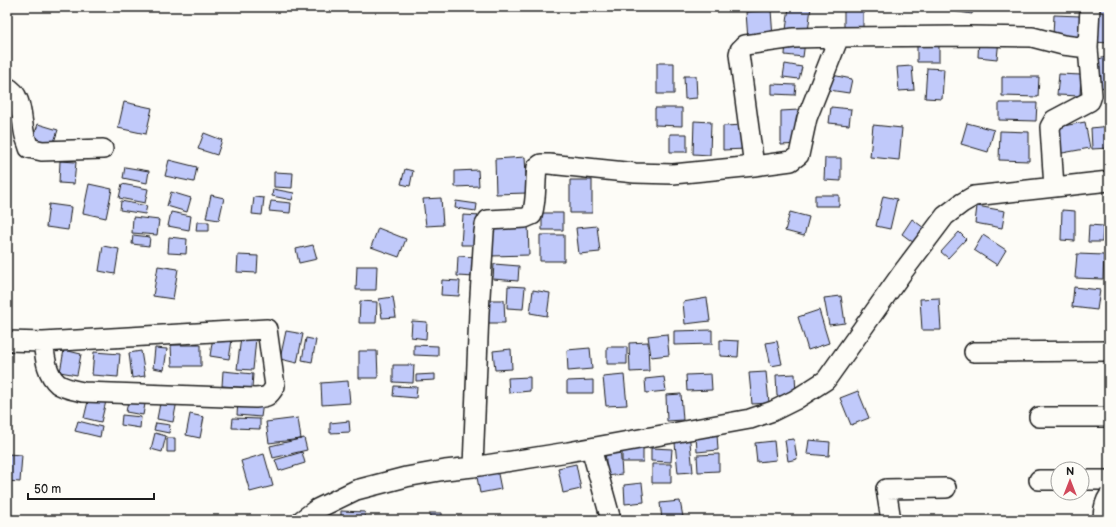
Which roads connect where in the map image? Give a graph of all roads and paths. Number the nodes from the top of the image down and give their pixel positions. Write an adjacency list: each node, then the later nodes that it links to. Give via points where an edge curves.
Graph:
1 (1090, 7): 3 (street)
2 (839, 37): 3 (street, via 1032,37 1072,47); 6 (street, via 807,118 799,155 791,161); 6 (street, via 794,38 748,44 740,50)
3 (1088, 48): 8 (street, via 1092,95 1090,102 1054,120 1050,126)
4 (7, 87): 5 (street, via 17,98 25,137 30,148 42,151)
5 (103, 149)
6 (754, 166): 16 (street, via 673,174 549,164 537,167 535,206 532,215 525,218 488,220 485,225)
7 (1109, 181): 8 (street)
8 (1054, 187): 15 (street, via 974,196 945,216 826,380 795,400 750,419)
9 (7, 341): 10 (street)
10 (43, 342): 10 (street, via 267,329 275,386 271,394 255,398 83,392 58,384 46,362)
11 (1109, 351): 12 (street)
12 (974, 352)
13 (1039, 416): 14 (street)
14 (1109, 416)
15 (591, 448): 16 (street); 24 (street)
16 (473, 467): 23 (street, via 406,477 356,490 317,509)
17 (1039, 480): 18 (street)
18 (1050, 480)
19 (1090, 480): 20 (street)
20 (1109, 480)
21 (946, 488): 25 (street, via 886,489)
22 (1109, 496): 26 (street, via 1103,509)
23 (302, 520)
24 (611, 520)
25 (891, 520)
26 (1103, 520)

